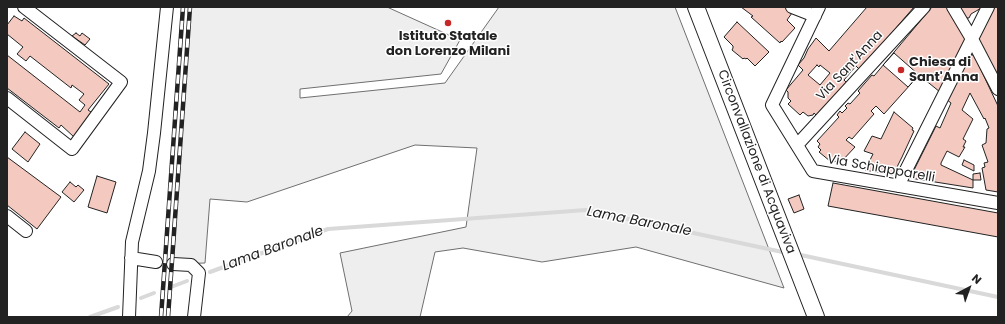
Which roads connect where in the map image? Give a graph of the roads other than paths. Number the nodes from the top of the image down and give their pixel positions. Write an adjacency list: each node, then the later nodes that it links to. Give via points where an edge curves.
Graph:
1 (24, 7): 11 (street, via 121,82 72,149)
2 (167, 7): 17 (street, via 149,171 132,242)
3 (696, 7): 22 (main road, Circonvallazione di Acquaviva)
4 (792, 7): 8 (street)
5 (924, 7): 12 (street, Via Sant'Anna)
6 (953, 7): 9 (street)
7 (988, 7): 9 (street)
8 (817, 11): 12 (street, Via Schiapparelli, via 772,105)
9 (972, 39): 10 (street); 13 (street)
10 (998, 89)
11 (7, 98)
12 (797, 145): 13 (street, Via Schiapparelli, via 813,171)
13 (898, 186): 14 (street, Via Schiapparelli)
14 (998, 203)
15 (7, 216): 16 (street)
16 (26, 230)
17 (131, 258): 18 (street); 20 (street)
18 (156, 262)
19 (173, 264): 21 (street, via 191,264 199,273)
20 (129, 317)
21 (194, 317)
22 (816, 317)

